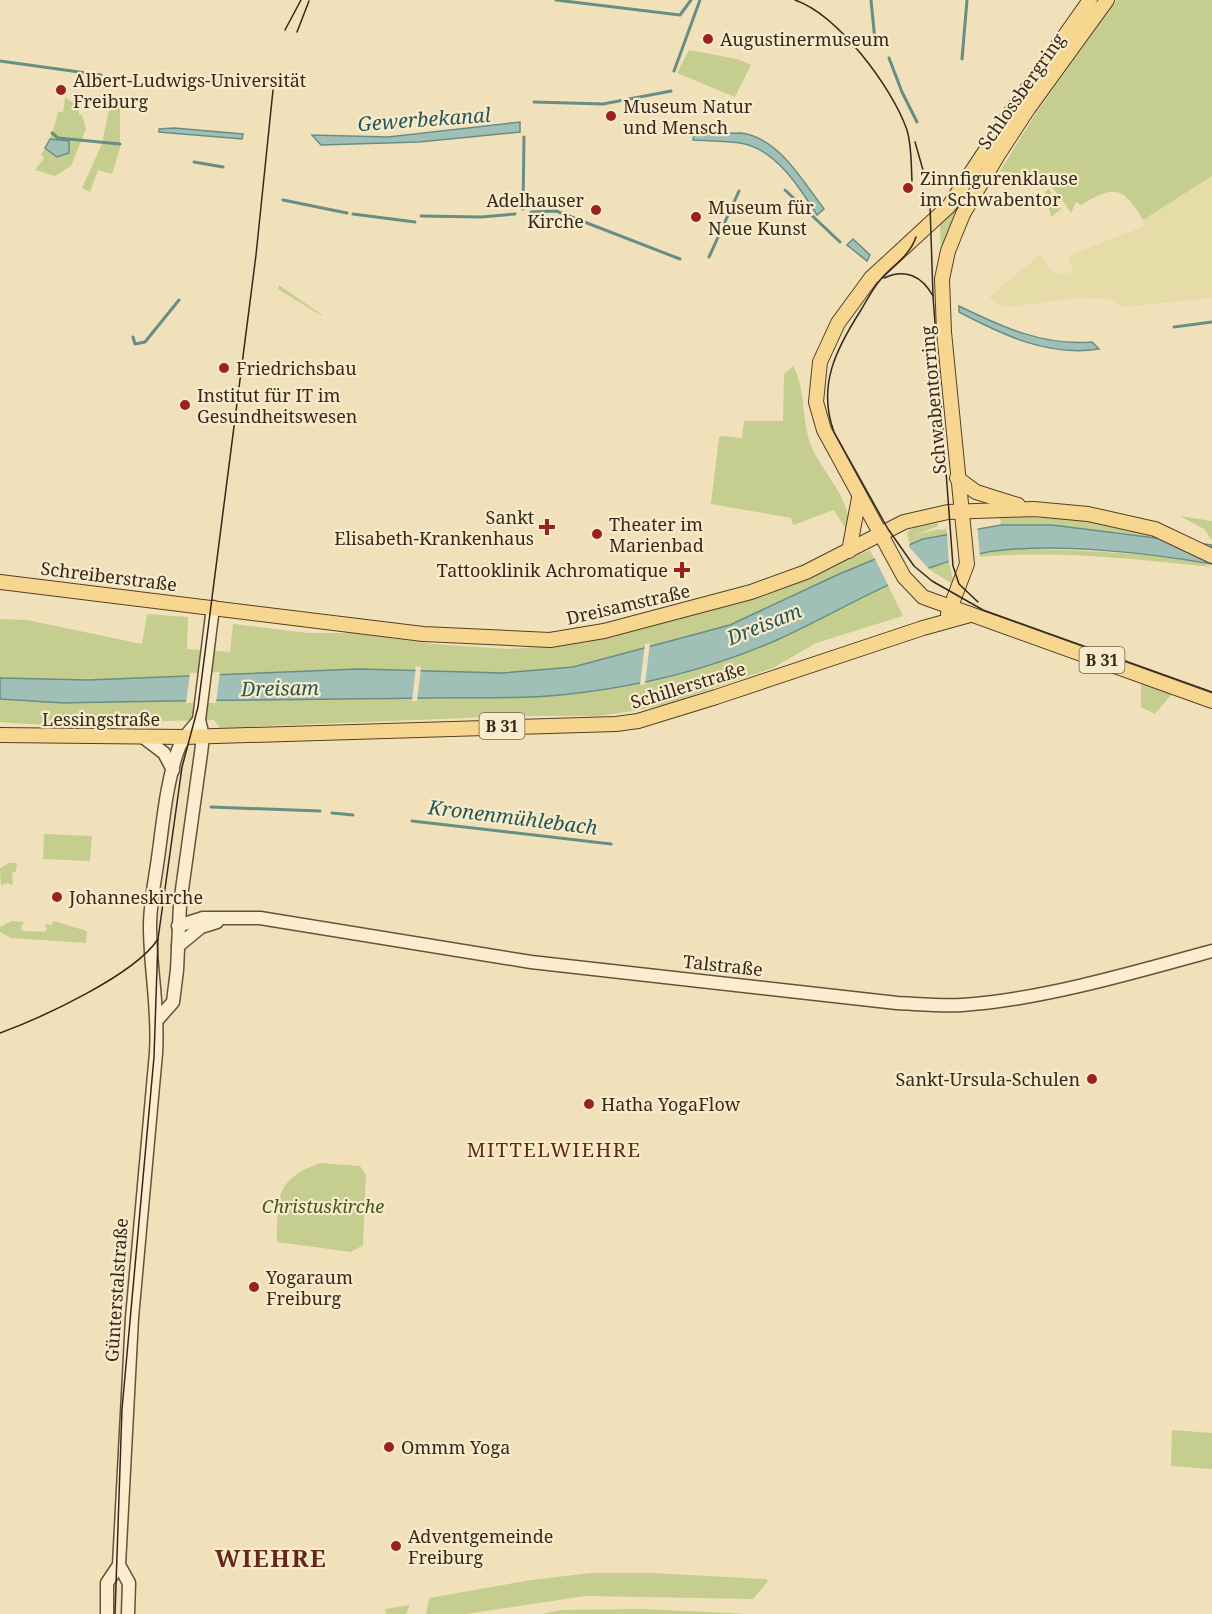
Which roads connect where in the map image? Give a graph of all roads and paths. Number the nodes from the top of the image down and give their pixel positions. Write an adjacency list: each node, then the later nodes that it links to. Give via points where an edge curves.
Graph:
1 (1090, 0): 5 (main road, Schlossbergring, via 949,206 871,278 825,348 817,382 818,415)
2 (1107, 0): 3 (main road, Schlossbergring, via 998,155 955,231)
3 (942, 279): 4 (main road, Schwabentorring)
4 (957, 478): 6 (main road, via 976,492); 7 (main road, Schwabentorring)
5 (859, 498): 8 (main road, Schlossbergring); 9 (main road)
6 (1034, 509): 7 (main road, Dreisamstraße); 10 (main road, via 1118,520 1174,536)
7 (963, 517): 8 (main road, Dreisamstraße, via 915,518); 13 (main road, Schwabentorring, via 967,566)
8 (884, 540): 9 (main road, Dreisamstraße); 13 (main road, Schlossbergring, via 911,587 923,597)
9 (849, 551): 12 (main road, Dreisamstraße, via 751,592 604,631 550,639 423,634)
10 (1212, 556)
11 (0, 582): 12 (main road, Schreiberstraße)
12 (213, 607): 17 (main road)
13 (950, 608): 14 (main road); 15 (main road)
14 (970, 615): 15 (main road, B 31); 16 (main road, B 31)
15 (945, 621): 19 (main road, Schillerstraße / B 31, via 716,697 627,722)
16 (1212, 701)
17 (199, 720): 19 (main road); 21 (main road)
18 (0, 735): 20 (main road, Lessingstraße / B 31)
19 (203, 736): 21 (main road, Lessingstraße / B 31); 24 (main road, Günterstalstraße)
20 (143, 737): 21 (main road, Lessingstraße / B 31); 22 (main road, via 164,753)
21 (184, 737): 22 (main road, Günterstalstraße)
22 (173, 770): 27 (main road, Günterstalstraße, via 150,923)
23 (228, 918): 24 (main road, Talstraße, via 203,918); 25 (main road, Talstraße, via 201,927); 26 (main road, Talstraße, via 286,921 531,962 944,1005 1048,991)
24 (178, 926): 25 (main road, Günterstalstraße)
25 (178, 946): 27 (main road, Günterstalstraße, via 173,1002)
26 (1212, 951)
27 (158, 1019): 28 (main road, Günterstalstraße, via 132,1318)
28 (119, 1565): 29 (main road, Günterstalstraße, via 107,1582); 30 (main road, Günterstalstraße, via 129,1583)
29 (107, 1614)
30 (128, 1614)

